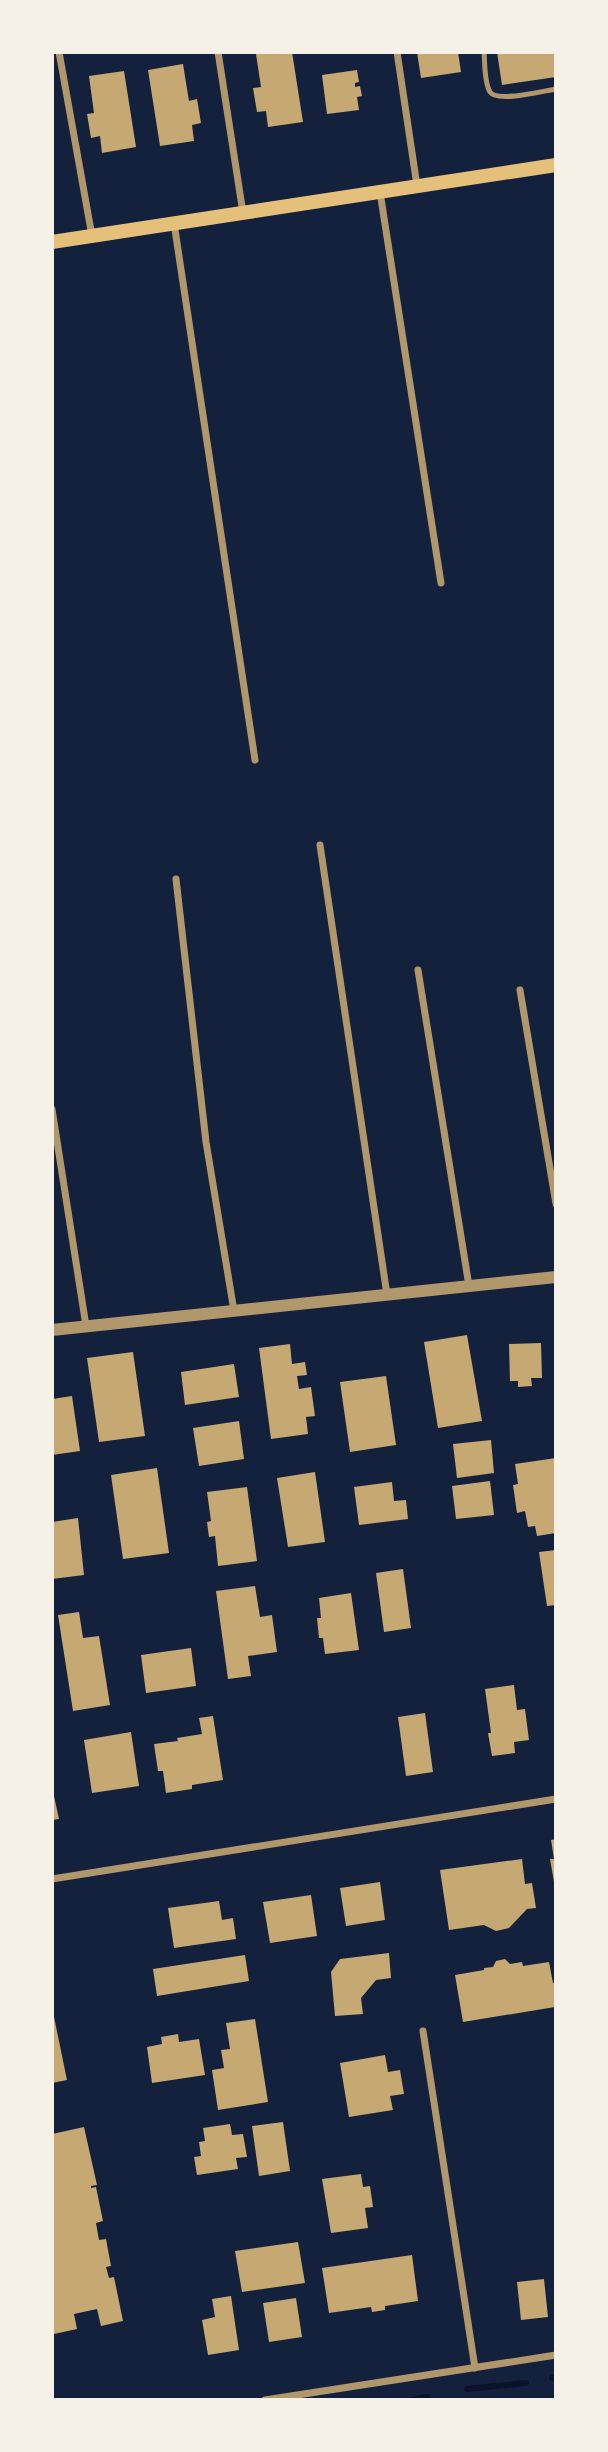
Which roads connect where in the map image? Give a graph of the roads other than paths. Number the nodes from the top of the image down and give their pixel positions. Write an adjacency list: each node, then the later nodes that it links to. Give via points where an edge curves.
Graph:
1 (59, 52): 11 (street)
2 (218, 52): 9 (street)
3 (397, 52): 7 (street)
4 (484, 52): 5 (lane, via 489,91 495,96)
5 (555, 89)
6 (555, 165): 7 (main road)
7 (417, 186): 8 (main road)
8 (380, 191): 9 (main road); 13 (street)
9 (243, 212): 10 (main road)
10 (174, 223): 11 (main road); 14 (street)
11 (92, 236): 12 (main road)
12 (52, 242)
13 (441, 583)
14 (255, 760)
15 (320, 845): 23 (street)
16 (176, 879): 24 (street, via 206,1142)
17 (418, 970): 22 (street)
18 (520, 990): 20 (street)
19 (52, 1109): 25 (street)
20 (555, 1204)
21 (555, 1277): 22 (street)
22 (469, 1286): 23 (street)
23 (387, 1295): 24 (street)
24 (234, 1311): 25 (street)
25 (86, 1326): 26 (street)
26 (52, 1330)
27 (555, 1799): 28 (street)
28 (52, 1879)
29 (423, 2031): 31 (street)
30 (555, 2356): 31 (street)
31 (475, 2368): 32 (street)
32 (265, 2399)

